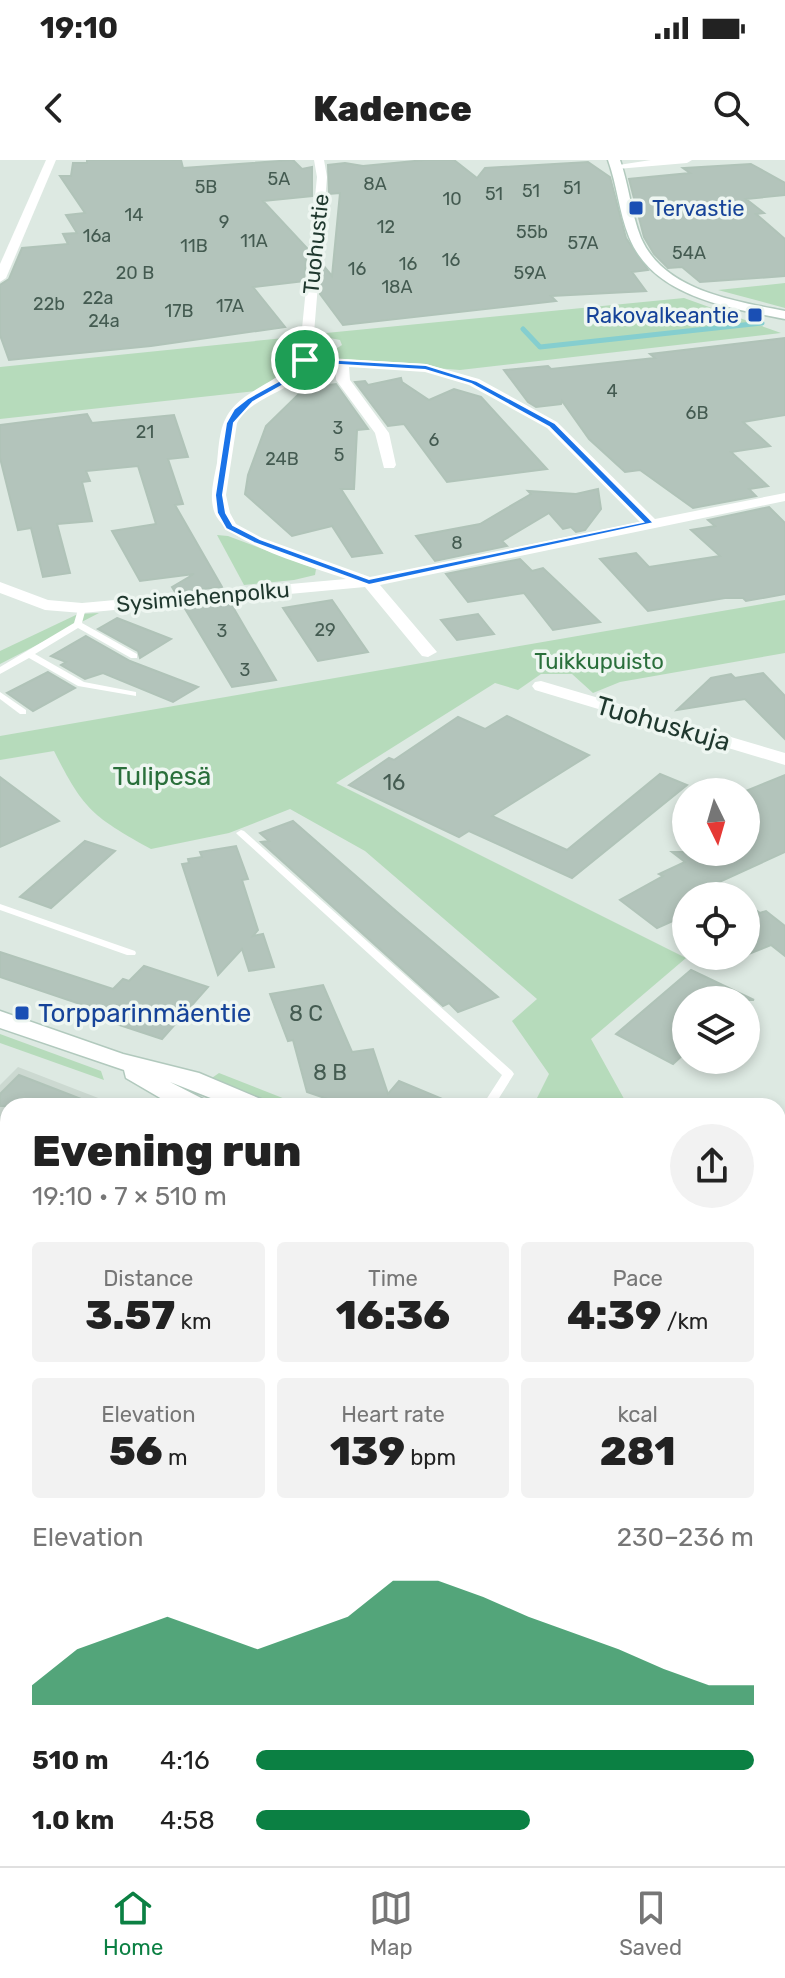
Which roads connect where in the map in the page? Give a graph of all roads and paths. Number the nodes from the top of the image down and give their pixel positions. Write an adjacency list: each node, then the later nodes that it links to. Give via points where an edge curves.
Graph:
1 (51, 160): 5 (street)
2 (319, 160): 7 (street, Tuohustie, via 322,177)
3 (687, 160): 4 (street)
4 (616, 163): 6 (street, via 633,231 649,260 703,294)
5 (0, 278)
6 (785, 315)
7 (305, 360): 8 (street); 12 (street, via 291,377 237,411 230,423 219,495 222,513 230,527 257,541)
8 (342, 365): 9 (street, via 343,380 382,433); 11 (street, via 426,368 474,382 552,425)
9 (389, 465)
10 (785, 497): 11 (street, Sysimiehenpolku)
11 (650, 523): 12 (street, Sysimiehenpolku)
12 (369, 582): 14 (street, Sysimiehenpolku); 15 (street)
13 (1, 589): 14 (street, Sysimiehenpolku)
14 (80, 616): 16 (lane); 17 (lane)
15 (428, 652)
16 (29, 654): 18 (lane); 20 (lane, via 81,684)
17 (134, 656)
18 (0, 671)
19 (541, 686): 23 (street, Tuohuskuja)
20 (133, 694)
21 (0, 695): 22 (lane)
22 (23, 712)
23 (785, 759)
24 (241, 833): 31 (lane, via 508,1074)
25 (0, 907): 26 (lane)
26 (131, 953)
27 (0, 1019): 28 (street)
28 (116, 1060): 29 (street); 30 (street, via 190,1079)
29 (178, 1098)
30 (235, 1098)
31 (493, 1098)

